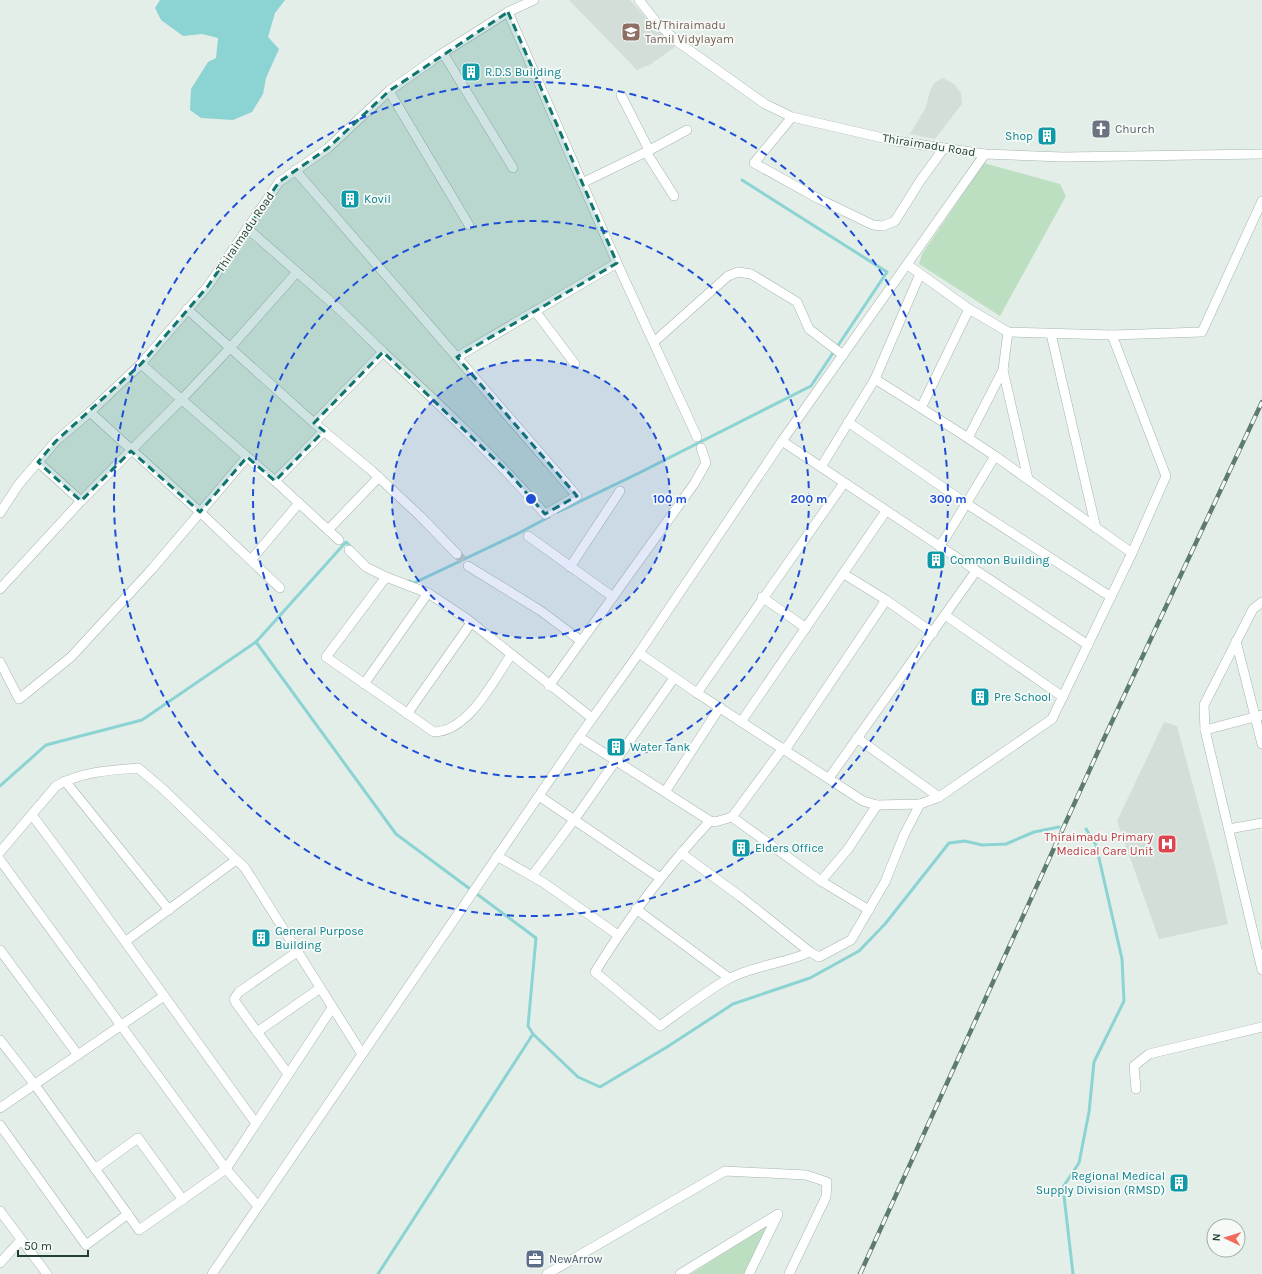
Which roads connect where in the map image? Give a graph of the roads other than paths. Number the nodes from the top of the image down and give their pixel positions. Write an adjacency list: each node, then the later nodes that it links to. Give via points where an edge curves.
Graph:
1 (534, 0): 3 (street, Thiraimadu Road)
2 (639, 0): 7 (street, Thiraimadu Road, via 658,24 678,42 765,104)
3 (508, 12): 4 (street, Thiraimadu Road); 15 (street)
4 (443, 53): 5 (street, Thiraimadu Road); 13 (street)
5 (389, 92): 14 (street, Thiraimadu Road, via 328,148); 18 (street)
6 (621, 95): 10 (street)
7 (792, 117): 9 (street, Thiraimadu Road, via 896,141); 9 (street, via 754,162 873,225 883,226 895,221)
8 (687, 130): 10 (street)
9 (944, 148): 11 (street, Thiraimadu Road)
10 (648, 151): 15 (street); 16 (street)
11 (985, 154): 12 (street, Thiraimadu Road, via 1063,157); 21 (street)
12 (1262, 154)
13 (513, 168)
14 (296, 170): 19 (street, Thiraimadu Road, via 279,182); 34 (street)
15 (582, 183): 20 (street)
16 (674, 196)
17 (1262, 201): 29 (street, via 1202,332)
18 (469, 225)
19 (247, 228): 22 (street); 24 (street, Thiraimadu Road, via 208,286)
20 (618, 263): 26 (street); 30 (street)
21 (908, 265): 23 (street); 32 (street)
22 (297, 272): 31 (street); 33 (street)
23 (920, 274): 25 (street); 38 (street)
24 (187, 309): 31 (street); 35 (street, Thiraimadu Road)
25 (969, 309): 27 (street); 40 (street)
26 (535, 311): 34 (street); 36 (street)
27 (1008, 332): 28 (street); 37 (street)
28 (1052, 334): 29 (street); 65 (street)
29 (1112, 335): 71 (street, via 1166,476)
30 (654, 342): 32 (street, via 728,276 738,272 751,274 797,302 809,329); 45 (street)
31 (230, 348): 39 (street); 43 (street)
32 (838, 350): 47 (street)
33 (383, 352): 34 (street, via 504,468 544,514 577,496); 43 (street)
34 (457, 357)
35 (140, 364): 39 (street); 41 (street, Thiraimadu Road)
36 (575, 364)
37 (1003, 370): 46 (street); 55 (street)
38 (875, 379): 40 (street); 42 (street)
39 (181, 400): 49 (street); 51 (street)
40 (921, 408): 46 (street)
41 (90, 412): 49 (street); 52 (street, Thiraimadu Road, via 56,441)
42 (848, 422): 53 (street); 61 (street)
43 (314, 423): 44 (street)
44 (324, 431): 54 (street); 56 (street)
45 (697, 437)
46 (968, 438): 50 (street)
47 (782, 441): 53 (street); 94 (street)
48 (702, 448): 82 (street, via 706,462 694,484)
49 (131, 451): 59 (street); 63 (street)
50 (995, 456): 55 (street); 61 (street)
51 (247, 458): 56 (street); 63 (street)
52 (38, 462): 59 (street); 64 (street, Thiraimadu Road, via 19,484)
53 (821, 467): 57 (street)
54 (379, 477): 66 (street); 72 (street)
55 (1028, 480): 65 (street)
56 (275, 481): 60 (street)
57 (844, 483): 62 (street); 84 (street)
58 (620, 491): 75 (street)
59 (80, 501): 80 (street)
60 (299, 503): 66 (street); 73 (street)
61 (967, 504): 69 (street); 83 (street)
62 (886, 511): 69 (street); 77 (street)
63 (200, 512): 73 (street); 96 (street, via 152,569 71,657 19,699)
64 (0, 513)
65 (1096, 528): 71 (street)
66 (328, 530): 68 (street)
67 (528, 536): 75 (street)
68 (338, 540)
69 (939, 546): 76 (street)
70 (349, 550): 78 (street, via 366,567)
71 (1132, 553): 83 (street)
72 (457, 554)
73 (251, 560): 79 (street)
74 (468, 566): 91 (street, via 541,611)
75 (570, 567): 82 (street)
76 (976, 571): 87 (street); 93 (street)
77 (844, 574): 85 (street); 89 (street)
78 (386, 577): 81 (street); 98 (street, via 326,657)
79 (280, 588)
80 (0, 589)
81 (428, 593): 88 (street); 98 (street)
82 (613, 597): 91 (street)
83 (1111, 597): 93 (street)
84 (762, 598): 89 (street); 100 (street)
85 (886, 600): 90 (street); 111 (street)
86 (1262, 602): 92 (street, via 1253,609)
87 (946, 615): 90 (street); 101 (street)
88 (471, 623): 95 (street); 103 (street)
89 (806, 628): 106 (street)
90 (933, 633): 109 (street)
91 (581, 641): 99 (street)
92 (1236, 641): 104 (street); 107 (street, via 1204,704)
93 (1088, 644): 101 (street)
94 (639, 653): 97 (street); 105 (street)
95 (511, 655): 99 (street); 103 (street, via 480,702 466,718 445,732 434,732)
96 (0, 662)
97 (674, 678): 100 (street); 112 (street)
98 (364, 684): 103 (street)
99 (549, 686): 105 (street)
100 (697, 694): 102 (street)
101 (1062, 697): 117 (street, via 1052,719)
102 (720, 707): 106 (street); 115 (street)
103 (407, 714)
104 (1259, 716): 107 (street); 110 (street)
105 (592, 718): 108 (street)
106 (741, 722): 111 (street)
107 (1205, 730): 125 (street)
108 (579, 737): 112 (street); 116 (street)
109 (857, 738): 113 (street); 117 (street)
110 (1262, 744)
111 (784, 749): 113 (street); 121 (street)
112 (616, 759): 115 (street); 122 (street)
113 (829, 778): 118 (street, via 863,801)
114 (65, 781): 120 (street, via 56,786); 130 (street, via 102,771 138,768); 135 (street)
115 (664, 792): 123 (street)
116 (539, 796): 122 (street); 128 (street)
117 (939, 797): 119 (street)
118 (877, 804): 119 (street); 133 (street, via 848,849)
119 (920, 804): 136 (street, via 885,882)
120 (32, 814): 126 (street); 139 (street)
121 (732, 817): 123 (street); 133 (street)
122 (574, 820): 131 (street); 132 (street)
123 (710, 821): 127 (street)
124 (1262, 823): 125 (street)
125 (1229, 829): 138 (street)
126 (0, 852)
127 (681, 853): 132 (street); 142 (street)
128 (497, 856): 131 (street); 152 (street)
129 (0, 860): 148 (street)
130 (236, 860): 135 (street); 141 (street, via 245,868)
131 (532, 876): 137 (street)
132 (660, 878): 134 (street)
133 (821, 882): 136 (street)
134 (636, 909): 137 (street); 144 (street)
135 (169, 910): 139 (street)
136 (869, 910): 142 (street, via 851,940 819,957)
137 (618, 935): 144 (street, via 595,972 660,1026)
138 (1258, 937): 143 (street)
139 (126, 941): 146 (street)
140 (0, 950): 153 (street)
141 (297, 952): 145 (street); 150 (street, via 239,992 234,999)
142 (810, 952): 144 (street, via 793,960 769,963)
143 (1262, 970)
144 (729, 978)
145 (319, 988): 147 (street); 150 (street)
146 (164, 996): 148 (street); 158 (street)
147 (332, 1008): 152 (street); 154 (street)
148 (121, 1027): 153 (street); 161 (street)
149 (1262, 1027): 156 (street, via 1149,1054 1134,1066)
150 (257, 1032): 154 (street)
151 (0, 1040): 155 (street)
152 (362, 1054): 163 (street)
153 (78, 1055): 155 (street)
154 (288, 1074): 158 (street, via 274,1099)
155 (35, 1085): 157 (street); 160 (street)
156 (1136, 1089)
157 (0, 1108)
158 (255, 1122): 161 (street)
159 (0, 1125): 165 (street, via 86,1245)
160 (95, 1169): 162 (street, via 138,1138); 165 (street)
161 (226, 1169): 162 (street); 163 (street)
162 (183, 1200): 165 (street, via 139,1230)
163 (258, 1206): 169 (street)
164 (0, 1211): 166 (street)
165 (128, 1214)
166 (22, 1240): 167 (street); 168 (street)
167 (0, 1263)
168 (47, 1274)
169 (212, 1274)
170 (547, 1274): 173 (street, via 725,1171 806,1175 827,1182 826,1198)
171 (680, 1274): 172 (street, via 778,1214)
172 (749, 1274)
173 (790, 1274)

